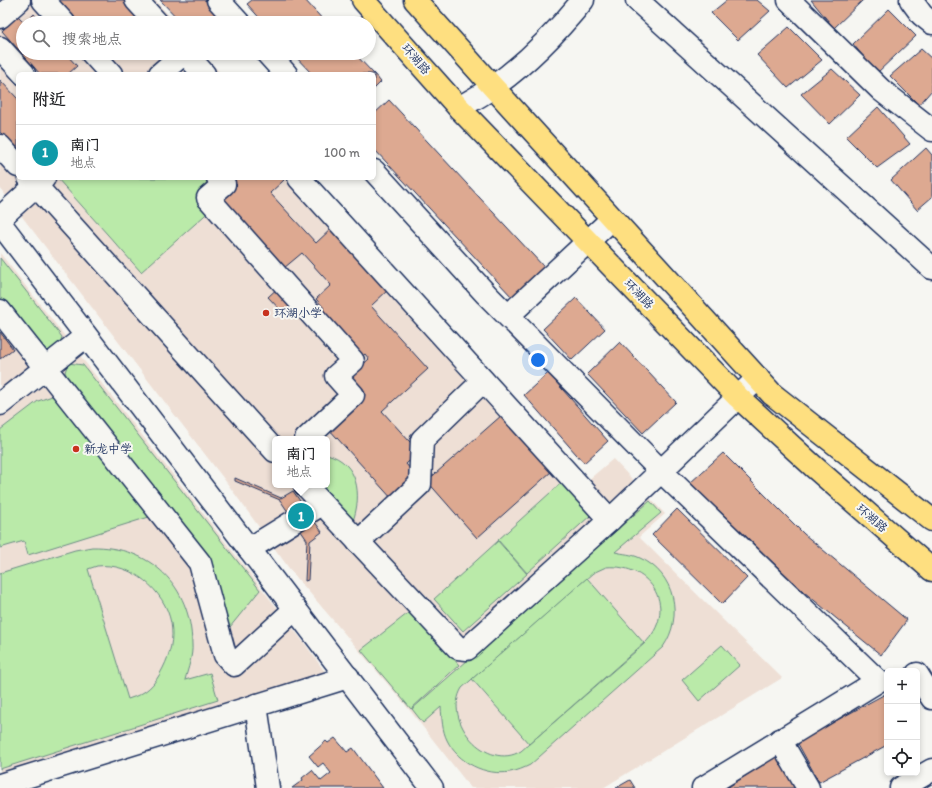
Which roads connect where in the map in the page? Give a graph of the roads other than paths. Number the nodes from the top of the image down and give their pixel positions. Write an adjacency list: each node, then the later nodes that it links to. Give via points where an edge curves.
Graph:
1 (19, 0): 14 (street)
2 (43, 0): 11 (street)
3 (136, 0): 12 (street)
4 (218, 0): 13 (street)
5 (363, 0): 27 (main road, 环湖路)
6 (416, 0): 26 (main road)
7 (583, 0): 26 (street, via 537,51)
8 (637, 0): 39 (street)
9 (789, 0): 28 (street, via 881,90)
10 (911, 0): 15 (street)
11 (58, 16)
12 (151, 16)
13 (233, 16)
14 (0, 17)
15 (932, 23)
16 (0, 48): 21 (street)
17 (98, 60): 22 (street)
18 (176, 60): 23 (street)
19 (191, 60): 24 (street)
20 (273, 60): 25 (street)
21 (22, 72)
22 (109, 72)
23 (162, 72)
24 (202, 72)
25 (284, 72)
26 (493, 87): 27 (street); 36 (main road)
27 (458, 108): 38 (main road, 环湖路)
28 (932, 130)
29 (0, 146): 30 (street)
30 (16, 164)
31 (376, 173): 41 (street)
32 (36, 180): 35 (street); 49 (street)
33 (220, 180): 48 (street, via 224,184 208,198 353,361 336,376 353,395)
34 (300, 180): 45 (street)
35 (0, 218)
36 (612, 219): 38 (street); 44 (main road)
37 (0, 223): 42 (street)
38 (588, 242): 41 (street); 46 (main road, 环湖路)
39 (932, 268)
40 (0, 311): 43 (street)
41 (508, 316): 50 (street)
42 (86, 336): 43 (street); 56 (street)
43 (45, 369): 47 (street); 58 (street, via 200,563 225,655 234,665)
44 (758, 378): 46 (street); 54 (main road, via 772,394)
45 (483, 381): 53 (street); 55 (street, via 422,440 420,484)
46 (738, 397): 50 (street); 57 (main road, 环湖路)
47 (0, 404)
48 (309, 436)
49 (272, 449)
50 (661, 471): 53 (street); 61 (street)
51 (308, 488): 52 (street)
52 (322, 504): 55 (street); 56 (street)
53 (610, 520): 55 (street, via 467,649 458,648)
54 (932, 520)
55 (358, 542)
56 (249, 549): 58 (street)
57 (932, 570)
58 (295, 609): 59 (street)
59 (348, 677): 63 (street); 68 (street)
60 (920, 679): 62 (street)
61 (882, 680): 64 (street)
62 (932, 698)
63 (256, 705): 66 (street); 67 (street)
64 (780, 740): 69 (street); 70 (street)
65 (932, 770): 71 (street)
66 (0, 784)
67 (268, 788)
68 (432, 788)
69 (703, 788)
70 (808, 788)
71 (901, 788)

